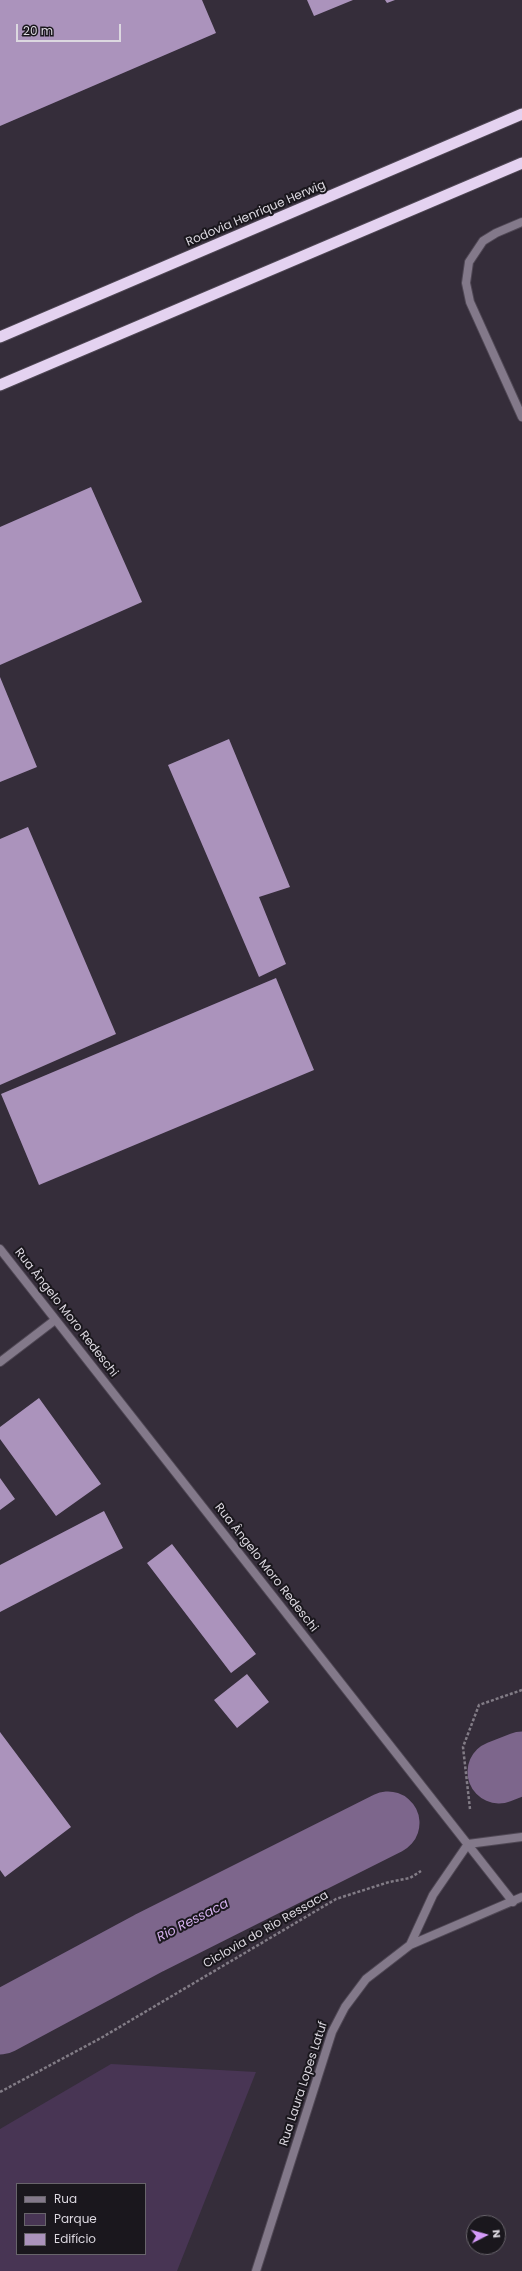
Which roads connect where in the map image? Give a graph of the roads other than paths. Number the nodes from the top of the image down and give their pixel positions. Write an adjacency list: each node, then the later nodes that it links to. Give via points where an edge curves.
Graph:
1 (522, 114): 4 (highway, Rodovia Henrique Herwig)
2 (522, 163): 5 (highway)
3 (522, 222): 6 (street, via 483,241 469,262 466,283 469,298)
4 (0, 337)
5 (0, 385)
6 (522, 417)
7 (0, 1249): 8 (street, Rua Ângelo Moro Redeschi)
8 (56, 1320): 9 (street); 11 (street, Rua Ângelo Moro Redeschi)
9 (0, 1362)
10 (522, 1837): 11 (street)
11 (468, 1844): 13 (street, Rua Ângelo Moro Redeschi); 14 (street, via 433,1895)
12 (522, 1897): 13 (street, Rua Laura Lopes Latuf)
13 (513, 1902): 14 (street, Rua Laura Lopes Latuf)
14 (410, 1945): 15 (street, Rua Laura Lopes Latuf, via 366,1980 345,2007 332,2032)
15 (256, 2271)

